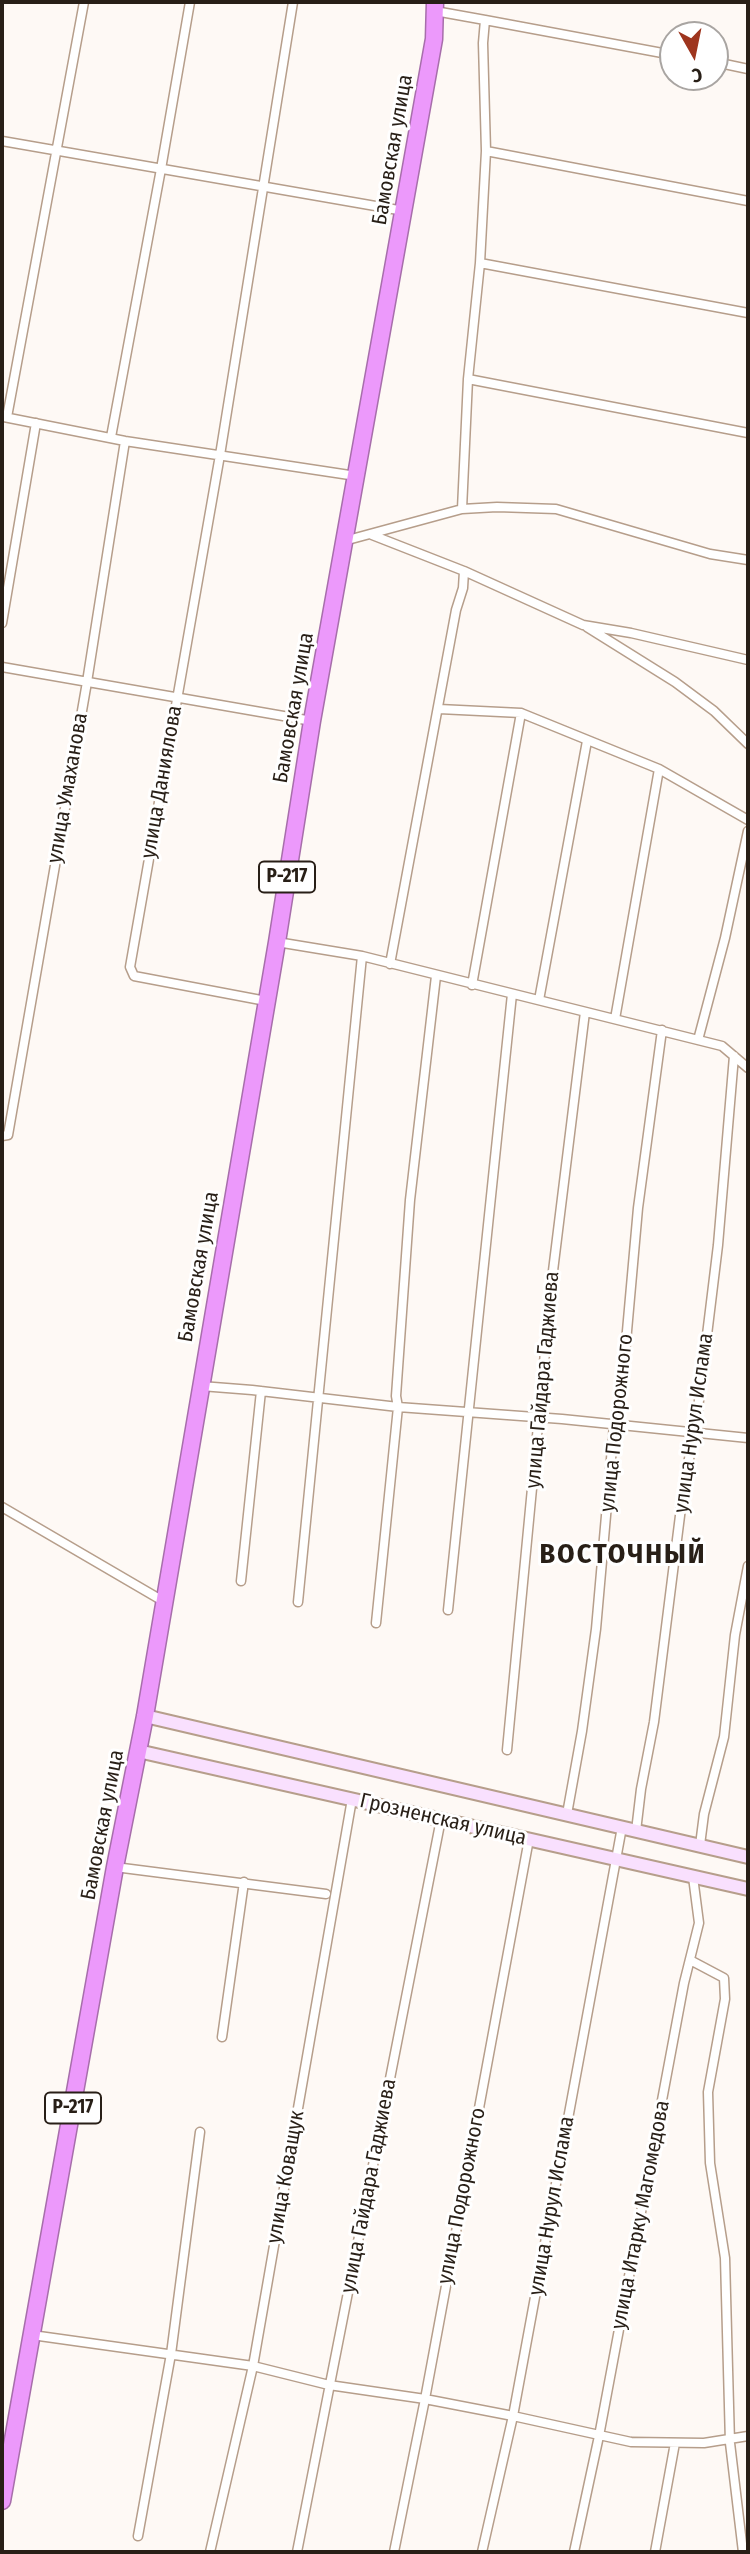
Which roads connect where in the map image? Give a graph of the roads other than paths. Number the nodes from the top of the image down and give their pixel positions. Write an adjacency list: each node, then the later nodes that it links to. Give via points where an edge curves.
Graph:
1 (84, 2): 10 (street)
2 (190, 2): 12 (street)
3 (293, 2): 13 (street, улица Даниялова)
4 (440, 7): 5 (street); 15 (highway, Бамовская улица / Р-217)
5 (485, 20): 6 (street); 11 (street)
6 (659, 52)
7 (729, 65): 8 (street)
8 (748, 69)
9 (2, 141): 10 (street)
10 (57, 150): 12 (street); 19 (street)
11 (486, 151): 14 (street); 16 (street)
12 (162, 169): 13 (street); 22 (street)
13 (262, 186): 15 (street); 24 (street, улица Даниялова)
14 (748, 201)
15 (404, 211): 25 (highway, Бамовская улица / Р-217)
16 (480, 263): 17 (street); 18 (street)
17 (748, 313)
18 (468, 379): 21 (street); 26 (street)
19 (4, 417): 20 (street)
20 (36, 423): 22 (street); 31 (street)
21 (748, 433)
22 (111, 438): 23 (street)
23 (125, 441): 24 (street); 35 (street, улица Умаханова)
24 (220, 455): 25 (street); 36 (street, улица Даниялова)
25 (356, 476): 28 (highway, Бамовская улица / Р-217)
26 (462, 509): 27 (street); 29 (street, via 556,509 710,554)
27 (372, 535): 28 (street); 30 (street)
28 (344, 541): 39 (highway, Бамовская улица / Р-217)
29 (748, 560)
30 (464, 571): 32 (street); 37 (street)
31 (2, 623)
32 (583, 625): 33 (street); 41 (street, via 675,681)
33 (748, 660)
34 (2, 667): 35 (street)
35 (87, 682): 36 (street); 59 (street, улица Умаханова)
36 (177, 698): 39 (street); 52 (street, улица Даниялова, via 130,967 134,976)
37 (439, 709): 38 (street); 47 (street)
38 (521, 713): 40 (street); 49 (street)
39 (312, 721): 45 (highway, Бамовская улица / Р-217)
40 (587, 741): 42 (street); 51 (street)
41 (748, 744)
42 (659, 769): 43 (street); 54 (street)
43 (748, 820)
44 (748, 831): 56 (street)
45 (277, 942): 46 (street); 52 (highway, Бамовская улица / Р-217)
46 (362, 956): 47 (street); 62 (street)
47 (390, 964): 48 (street)
48 (436, 976): 49 (street); 63 (street, via 410,1200)
49 (472, 985): 50 (street)
50 (512, 994): 51 (street); 64 (street)
51 (538, 1000): 53 (street)
52 (266, 1001): 60 (highway, Бамовская улица / Р-217)
53 (585, 1012): 54 (street); 65 (street, улица Гайдара Гаджиева)
54 (615, 1019): 55 (street)
55 (662, 1030): 56 (street); 66 (street, улица Подорожного)
56 (698, 1040): 57 (street, via 722,1046)
57 (734, 1056): 58 (street); 67 (street, улица Нурул Ислама, via 718,1245)
58 (748, 1068)
59 (5, 1135)
60 (200, 1386): 61 (street); 72 (highway, Бамовская улица / Р-217)
61 (261, 1391): 62 (street); 71 (street)
62 (318, 1397): 63 (street); 73 (street)
63 (398, 1407): 64 (street); 75 (street)
64 (469, 1412): 65 (street); 74 (street)
65 (540, 1418): 66 (street); 77 (street, улица Гайдара Гаджиева)
66 (614, 1425): 67 (street); 80 (street, улица Подорожного, via 596,1629)
67 (695, 1433): 68 (street); 83 (street, улица Нурул Ислама, via 685,1476)
68 (748, 1438)
69 (2, 1507): 72 (street)
70 (748, 1566): 85 (street, via 724,1737)
71 (241, 1581)
72 (163, 1601): 76 (highway, Бамовская улица / Р-217)
73 (298, 1602)
74 (448, 1610)
75 (376, 1623)
76 (145, 1716): 78 (highway, Бамовская улица / Р-217); 80 (street, Грозненская улица)
77 (507, 1750)
78 (138, 1751): 79 (street, Грозненская улица); 88 (highway, Бамовская улица / Р-217)
79 (352, 1799): 81 (street, Грозненская улица); 98 (street, улица Коващук)
80 (567, 1814): 82 (street, Грозненская улица)
81 (441, 1819): 84 (street, Грозненская улица); 99 (street, улица Гайдара Гаджиева)
82 (622, 1827): 83 (street, Грозненская улица); 87 (street, улица Нурул Ислама)
83 (636, 1831): 85 (street, Грозненская улица)
84 (529, 1839): 87 (street, Грозненская улица); 100 (street, улица Подорожного)
85 (700, 1845): 86 (street, Грозненская улица)
86 (748, 1857)
87 (616, 1859): 89 (street, Грозненская улица); 101 (street, улица Нурул Ислама)
88 (116, 1867): 90 (street); 96 (highway, Бамовская улица / Р-217)
89 (692, 1877): 91 (street, Грозненская улица); 93 (street, улица Итарку Магомедова, via 699,1923)
90 (244, 1882): 92 (street); 94 (street)
91 (748, 1889)
92 (326, 1894)
93 (690, 1960): 102 (street, улица Итарку Магомедова); 104 (street, via 724,1979 725,1999 708,2092 710,2163 725,2258)
94 (222, 2037)
95 (200, 2132): 97 (street)
96 (33, 2335): 97 (street); 106 (highway, Бамовская улица / Р-217)
97 (171, 2354): 98 (street); 107 (street)
98 (253, 2366): 99 (street); 108 (street, улица Коващук)
99 (329, 2385): 100 (street); 109 (street, улица Гайдара Гаджиева)
100 (425, 2399): 101 (street); 110 (street, улица Подорожного)
101 (513, 2416): 102 (street); 111 (street, улица Нурул Ислама)
102 (599, 2436): 105 (street); 112 (street, улица Итарку Магомедова)
103 (748, 2436): 104 (street)
104 (730, 2439): 105 (street); 114 (street)
105 (675, 2443): 113 (street)
106 (2, 2501)
107 (138, 2536)
108 (210, 2552)
109 (297, 2552)
110 (394, 2552)
111 (482, 2552)
112 (574, 2552)
113 (655, 2552)
114 (743, 2552)

